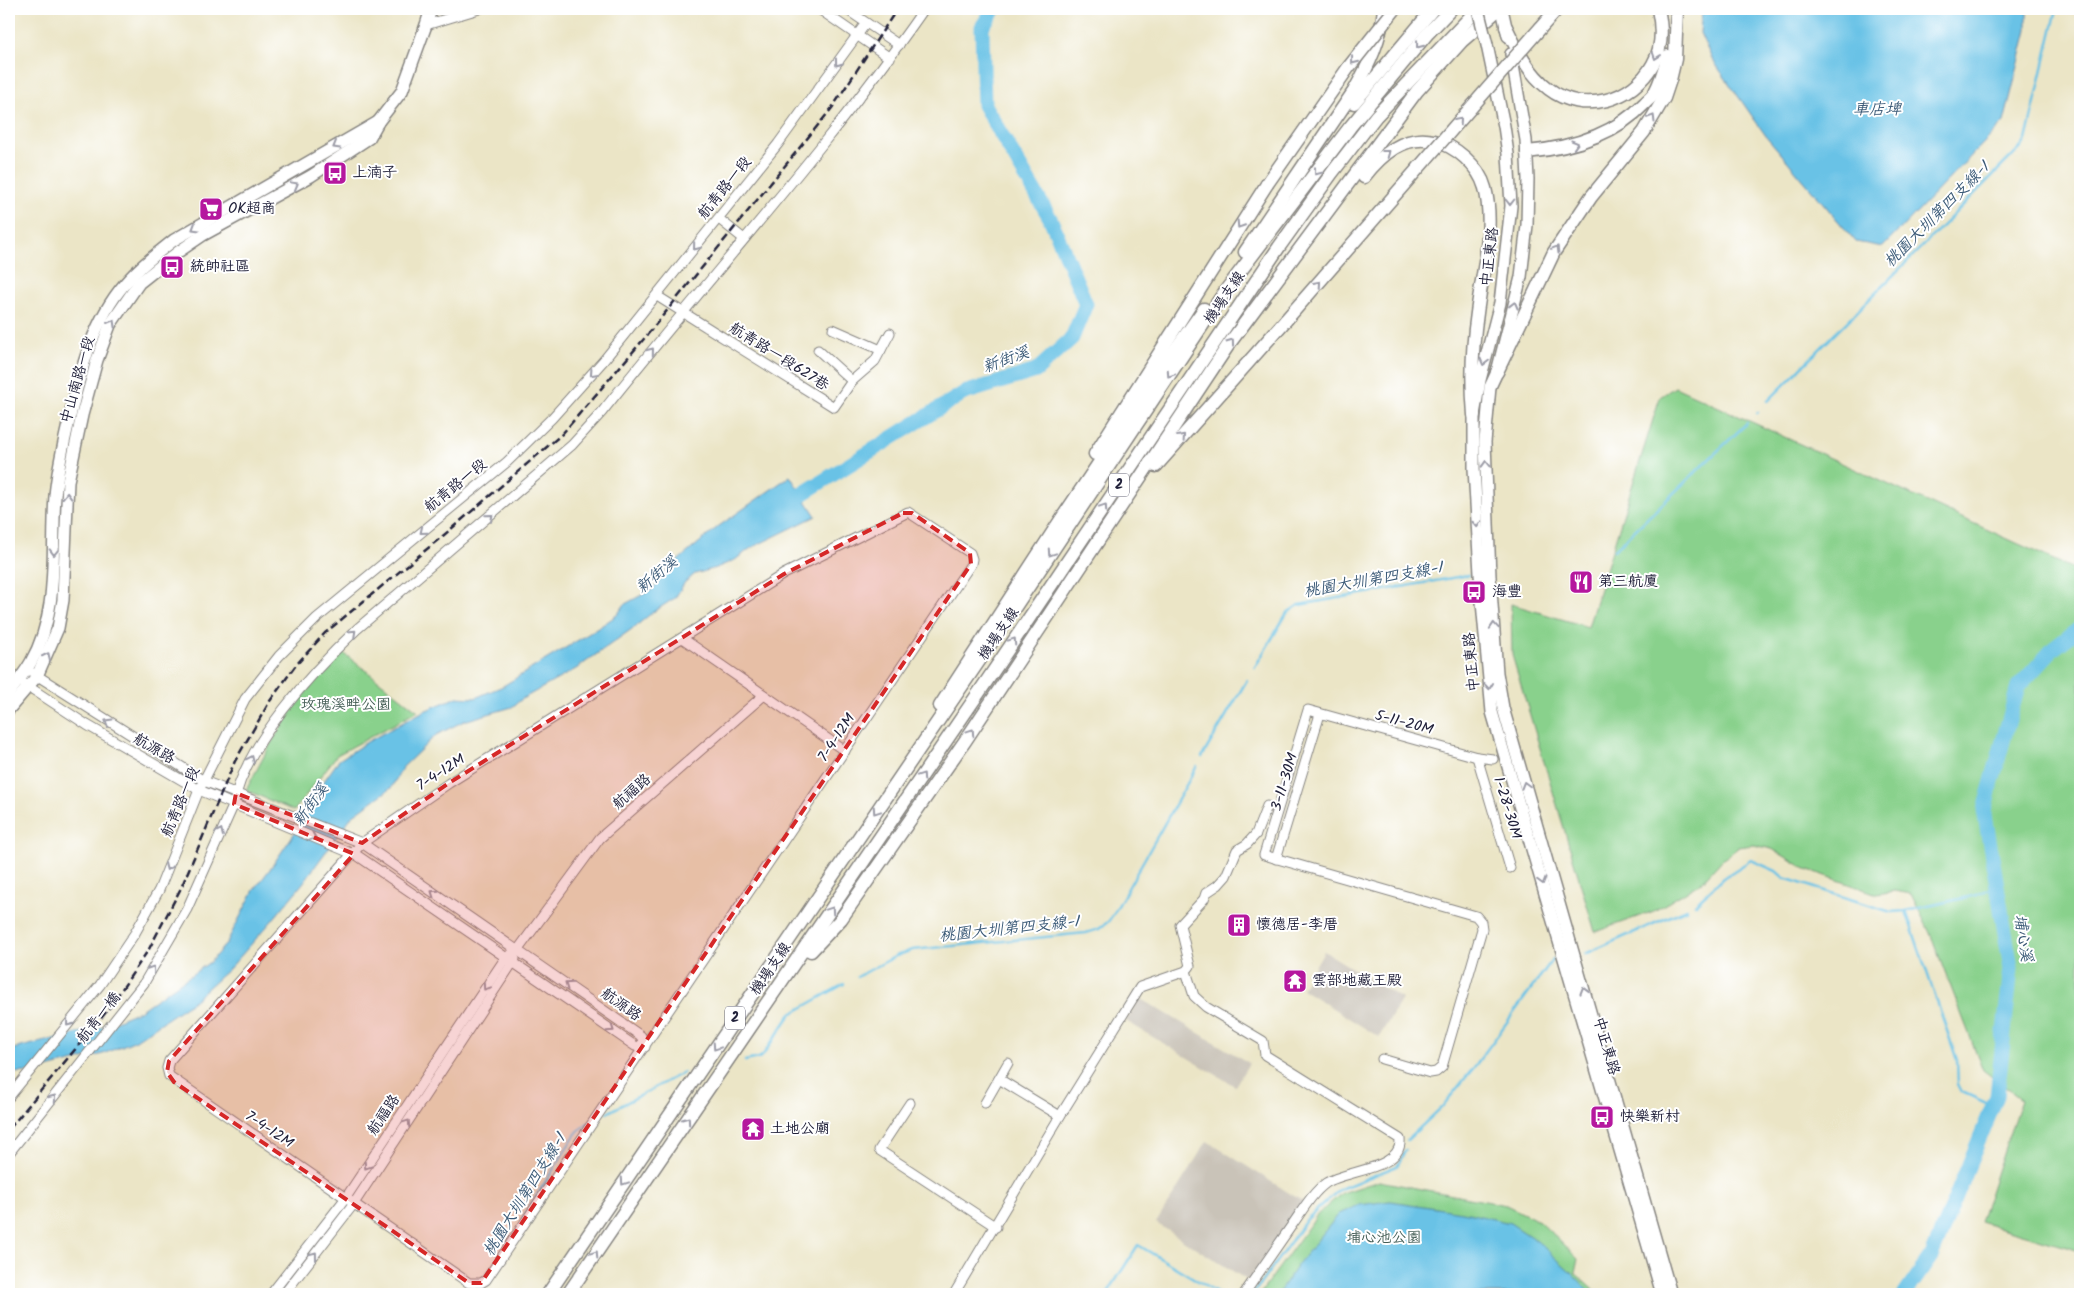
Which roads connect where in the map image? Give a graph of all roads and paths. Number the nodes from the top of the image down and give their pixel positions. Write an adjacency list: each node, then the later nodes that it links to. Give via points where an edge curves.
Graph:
1 (431, 9): 16 (main road, 中山南路一段)
2 (479, 9): 16 (street)
3 (818, 9): 19 (street)
4 (846, 9): 15 (street)
5 (924, 9): 20 (street)
6 (1384, 9): 23 (highway, via 1378,42 1368,66)
7 (1395, 9): 40 (highway, one-way to 40, bridge, via 1348,68 1266,184 1005,595)
8 (1434, 9): 23 (highway)
9 (1451, 9): 49 (highway, 機場支線 / 2, one-way to 49, via 1350,127 1226,290)
10 (1478, 9): 25 (main road, 中正東路, bridge); 65 (highway, 機場支線 / 2, one-way to 10, via 1279,247 1376,116)
11 (1500, 9): 18 (main road, 中正東路); 28 (highway, via 1462,41 1417,91)
12 (1557, 9): 38 (highway, one-way to 12, bridge, via 1286,320)
13 (1658, 9): 18 (highway, one-way to 18, via 1662,27 1654,63 1642,80 1625,93 1604,102 1583,103 1550,90 1522,59)
14 (1677, 9): 17 (highway)
15 (866, 23): 19 (street, 航青路一段); 20 (street)
16 (426, 25): 22 (main road, 中山南路一段, via 402,91)
17 (1676, 26): 24 (highway, one-way to 17, via 1579,143 1609,131 1635,114 1655,92); 35 (highway, one-way to 17, via 1554,252 1590,197 1644,132 1664,98 1675,59)
18 (1506, 27): 24 (main road, 中正東路, via 1522,106)
19 (857, 35): 21 (street); 26 (street, 航青路一段, one-way to 26, via 778,144)
20 (899, 45): 21 (street)
21 (890, 58): 27 (street)
22 (378, 122): 41 (main road, 中山南路一段, one-way to 41, via 174,240 144,264 118,292 89,348 72,408 55,496 52,597 40,643); 42 (main road, 中山南路一段, one-way to 22, via 58,628 64,590 68,481 97,360 110,325 139,283 161,264 203,235 311,176 369,138)
23 (1316, 149): 40 (highway, via 1172,354)
24 (1527, 152): 25 (main road); 35 (main road, 中正東路, one-way to 24, via 1521,277 1528,207)
25 (1508, 154): 37 (main road, 中正東路, one-way to 37, via 1511,206 1500,304)
26 (718, 219): 27 (street); 29 (street, 航青路一段, one-way to 29)
27 (744, 239): 30 (street)
28 (1286, 268): 37 (highway, one-way to 37, via 1312,244 1375,163 1392,149 1409,140 1422,139 1448,145 1463,156 1485,186 1488,210 1471,362); 38 (highway, one-way to 28, via 1229,344)
29 (657, 296): 30 (street, 航青路一段627巷); 53 (street, 航青路一段, one-way to 53, via 604,360 526,444 318,618 279,656 245,699)
30 (683, 313): 36 (street, 航青路一段627巷, via 834,407); 54 (street, one-way to 30, via 260,741 327,658 572,445)
31 (833, 329): 34 (street)
32 (890, 333): 34 (street, 航青路一段627巷)
33 (818, 350): 36 (street)
34 (881, 350): 36 (street, 航青路一段627巷, via 875,361)
35 (1497, 372): 85 (main road, 中正東路, one-way to 35, via 1503,708 1497,673 1490,577 1485,442 1490,387)
36 (852, 381)
37 (1474, 415): 84 (main road, 中正東路, one-way to 84, via 1480,579 1492,712)
38 (1136, 484): 65 (highway, one-way to 38, via 841,919)
39 (682, 638): 45 (street); 50 (street, 7-4-12M, via 784,574 908,512 970,553 971,564); 57 (street, 7-4-12M, via 450,782)
40 (971, 656): 49 (highway, via 943,699)
41 (27, 669): 42 (street, 航源路); 43 (main road, 中山南路一段)
42 (37, 676): 43 (main road, 中山南路一段); 53 (street, 航源路, one-way to 42)
43 (23, 684): 44 (main road, 中山南路一段); 46 (main road, 中山南路一段); 53 (street, 航源路, via 95,730)
44 (9, 693)
45 (764, 695): 50 (street); 61 (street, 航福路, via 600,838)
46 (9, 709)
47 (1308, 710): 48 (street, 5-11-20M); 59 (street, 3-11-30M, via 1264,855)
48 (1320, 714): 51 (street, 5-11-20M); 59 (street, 3-11-30M)
49 (923, 742): 80 (highway, 機場支線 / 2, one-way to 80)
50 (845, 751): 67 (street, 7-4-12M)
51 (1477, 757): 52 (street, 5-11-20M); 60 (street, 1-28-30M)
52 (1494, 759)
53 (201, 786): 54 (street, 航源路); 55 (street, 航源路); 66 (street, 航青路一段, one-way to 66, via 159,890)
54 (236, 793): 55 (street); 57 (street, 航源路)
55 (234, 804): 58 (street, 航源路, one-way to 58); 75 (street, 航青一橋, one-way to 55, via 144,983 187,909)
56 (1267, 806): 64 (street, via 1256,834 1237,850 1226,876 1206,893 1180,925 1190,966)
57 (362, 844): 58 (street, 7-4-12M); 61 (street, 航源路, one-way to 57)
58 (353, 854): 62 (street, 航源路); 76 (street, 7-4-12M, via 168,1061 167,1068 174,1082)
59 (1276, 859): 68 (street, via 1476,916 1481,922 1482,929 1442,1067 1430,1073)
60 (1510, 868)
61 (517, 951): 62 (street, 航福路); 63 (street, 航福路); 67 (street, 航源路, one-way to 61, via 641,1036)
62 (506, 957): 63 (street, 航源路); 76 (street, 航福路, one-way to 76)
63 (514, 963): 67 (street, 航源路, one-way to 67, via 635,1046); 76 (street, 航福路, one-way to 63)
64 (1186, 971): 74 (street, via 1140,988); 83 (street, via 1194,996 1206,1007 1263,1041 1265,1055 1400,1139 1400,1149 1393,1158 1324,1184 1309,1200)
65 (784, 980): 81 (highway, 機場支線 / 2, one-way to 65)
66 (100, 985): 71 (street, 航青一橋, one-way to 71)
67 (645, 1047): 76 (street, 7-4-12M, via 481,1283 469,1283)
68 (1382, 1059)
69 (1008, 1063): 70 (street)
70 (999, 1079): 73 (street); 74 (street)
71 (9, 1098)
72 (910, 1103): 77 (street, via 879,1150)
73 (985, 1103)
74 (1060, 1116): 77 (street)
75 (9, 1153)
76 (349, 1202): 78 (street, 航福路); 79 (street, 航福路, one-way to 76)
77 (996, 1226): 82 (street)
78 (271, 1294)
79 (284, 1294)
80 (548, 1294)
81 (568, 1294)
82 (954, 1294)
83 (1244, 1294)
84 (1662, 1294)
85 (1672, 1294)

